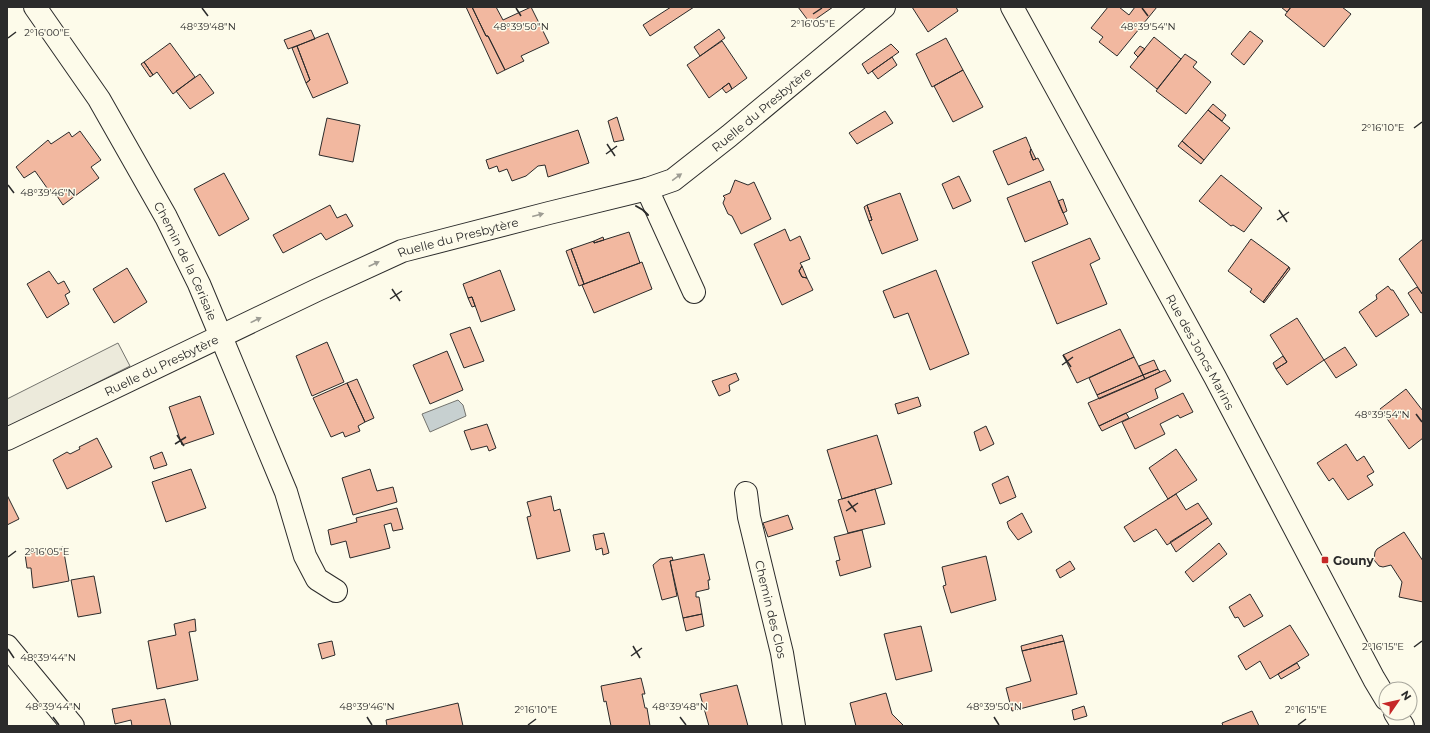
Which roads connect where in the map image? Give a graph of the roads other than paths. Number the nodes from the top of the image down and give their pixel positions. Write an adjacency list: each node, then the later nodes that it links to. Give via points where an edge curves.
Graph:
1 (36, 7): 6 (street, Chemin de la Cerisaie, via 99,99 166,218 199,284)
2 (884, 7): 4 (street, Ruelle du Presbytère, one-way to 2, via 673,180)
3 (1012, 7): 11 (street, Rue des Joncs Marins, via 1215,377)
4 (647, 189): 5 (street); 6 (street, Ruelle du Presbytère, one-way to 4, via 402,251)
5 (694, 292)
6 (221, 337): 7 (street, Ruelle du Presbytère); 9 (street, Chemin de la Cerisaie, via 286,492 305,556 317,579)
7 (7, 439)
8 (746, 493): 13 (street, Chemin des Clos, via 749,517 782,653)
9 (336, 591)
10 (7, 646): 12 (street)
11 (1378, 686)
12 (73, 726)
13 (794, 726)

